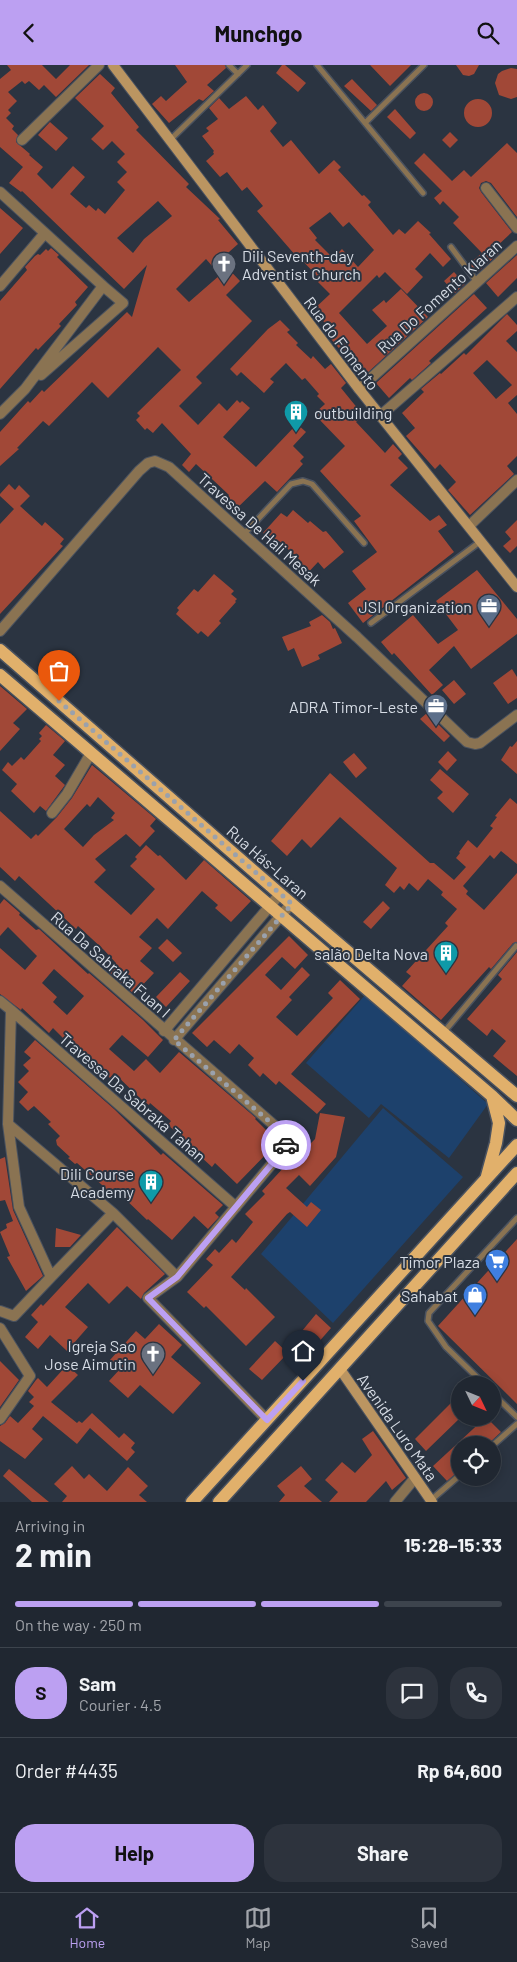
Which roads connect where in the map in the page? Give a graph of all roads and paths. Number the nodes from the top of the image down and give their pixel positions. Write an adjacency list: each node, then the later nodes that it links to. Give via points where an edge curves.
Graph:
1 (99, 65): 9 (street)
2 (112, 65): 10 (street, Rua do Fomento)
3 (229, 65): 7 (lane)
4 (247, 65): 7 (lane)
5 (317, 65): 8 (lane)
6 (424, 65): 8 (lane)
7 (238, 74): 10 (lane)
8 (365, 123): 13 (lane)
9 (22, 140)
10 (170, 140): 23 (street, Rua do Fomento)
11 (486, 187): 14 (street)
12 (0, 192): 15 (street)
13 (423, 193)
14 (517, 228)
15 (45, 233): 19 (street); 20 (street)
16 (517, 246): 18 (street, Rua Do Fomento Klaran)
17 (451, 247): 18 (lane)
18 (477, 282): 23 (street, Rua Do Fomento Klaran)
19 (0, 286)
20 (103, 286): 22 (street); 22 (street, via 122,303)
21 (517, 297): 25 (street)
22 (25, 389): 24 (street)
23 (359, 389): 25 (street, Rua do Fomento)
24 (0, 414)
25 (380, 416): 27 (street, Rua do Fomento)
26 (517, 480): 27 (street)
27 (469, 526): 29 (street, Rua do Fomento)
28 (243, 535): 30 (lane, via 291,484 303,481 312,484); 33 (street, Travessa De Hali Mesak, via 169,467 155,461 148,463); 36 (street, Travessa De Hali Mesak, via 467,742 480,743)
29 (481, 541): 31 (street, Rua do Fomento); 32 (lane)
30 (364, 543)
31 (517, 587)
32 (371, 623)
33 (0, 631)
34 (0, 650): 40 (main road, Rua Hás-Laran)
35 (0, 675): 37 (main road, Rua Hás-Laran)
36 (517, 715)
37 (91, 753): 38 (street); 42 (main road, Rua Hás-Laran)
38 (52, 813)
39 (0, 886): 47 (street, Rua Da Sabraka Fuan I)
40 (280, 894): 41 (main road, Rua Hás-Laran); 42 (street)
41 (292, 904): 43 (street); 48 (main road, Rua Hás-Laran)
42 (269, 906): 43 (main road, Rua Hás-Laran); 47 (street)
43 (282, 916): 49 (street); 53 (main road, Rua Hás-Laran)
44 (516, 946): 48 (lane)
45 (0, 1001): 46 (street, Travessa Da Sabraka Tahan)
46 (10, 1010): 55 (street); 59 (street, Travessa Da Sabraka Tahan)
47 (164, 1031): 49 (street, Rua Da Sabraka Fuan I)
48 (444, 1033): 50 (main road, Rua Hás-Laran)
49 (174, 1040): 59 (street, Rua Da Sabraka Fuan I, via 283,1133 286,1147)
50 (502, 1083): 51 (main road); 52 (main road, Rua Hás-Laran)
51 (517, 1085)
52 (517, 1096)
53 (492, 1097): 54 (main road, Rua Hás-Laran); 58 (main road, via 499,1123)
54 (517, 1120)
55 (8, 1123): 60 (street); 62 (street, via 20,1207)
56 (517, 1145): 58 (main road)
57 (515, 1178): 66 (main road)
58 (486, 1181): 71 (main road)
59 (236, 1207): 63 (street)
60 (113, 1213): 62 (street); 63 (street)
61 (517, 1218): 67 (lane, via 429,1313 428,1321 446,1347)
62 (51, 1277): 64 (street, via 14,1316)
63 (177, 1277): 71 (street, via 148,1298)
64 (0, 1311)
65 (0, 1328): 70 (street, via 30,1376)
66 (340, 1369): 74 (street, Avenida Luro Mata); 78 (main road)
67 (476, 1376)
68 (501, 1402): 69 (lane)
69 (517, 1417)
70 (0, 1419)
71 (267, 1420): 77 (main road)
72 (517, 1425): 73 (lane)
73 (501, 1438)
74 (415, 1478): 76 (street, Avenida Luro Mata); 79 (street)
75 (451, 1483): 76 (lane)
76 (432, 1501)
77 (192, 1502)
78 (219, 1502)
79 (395, 1502)

